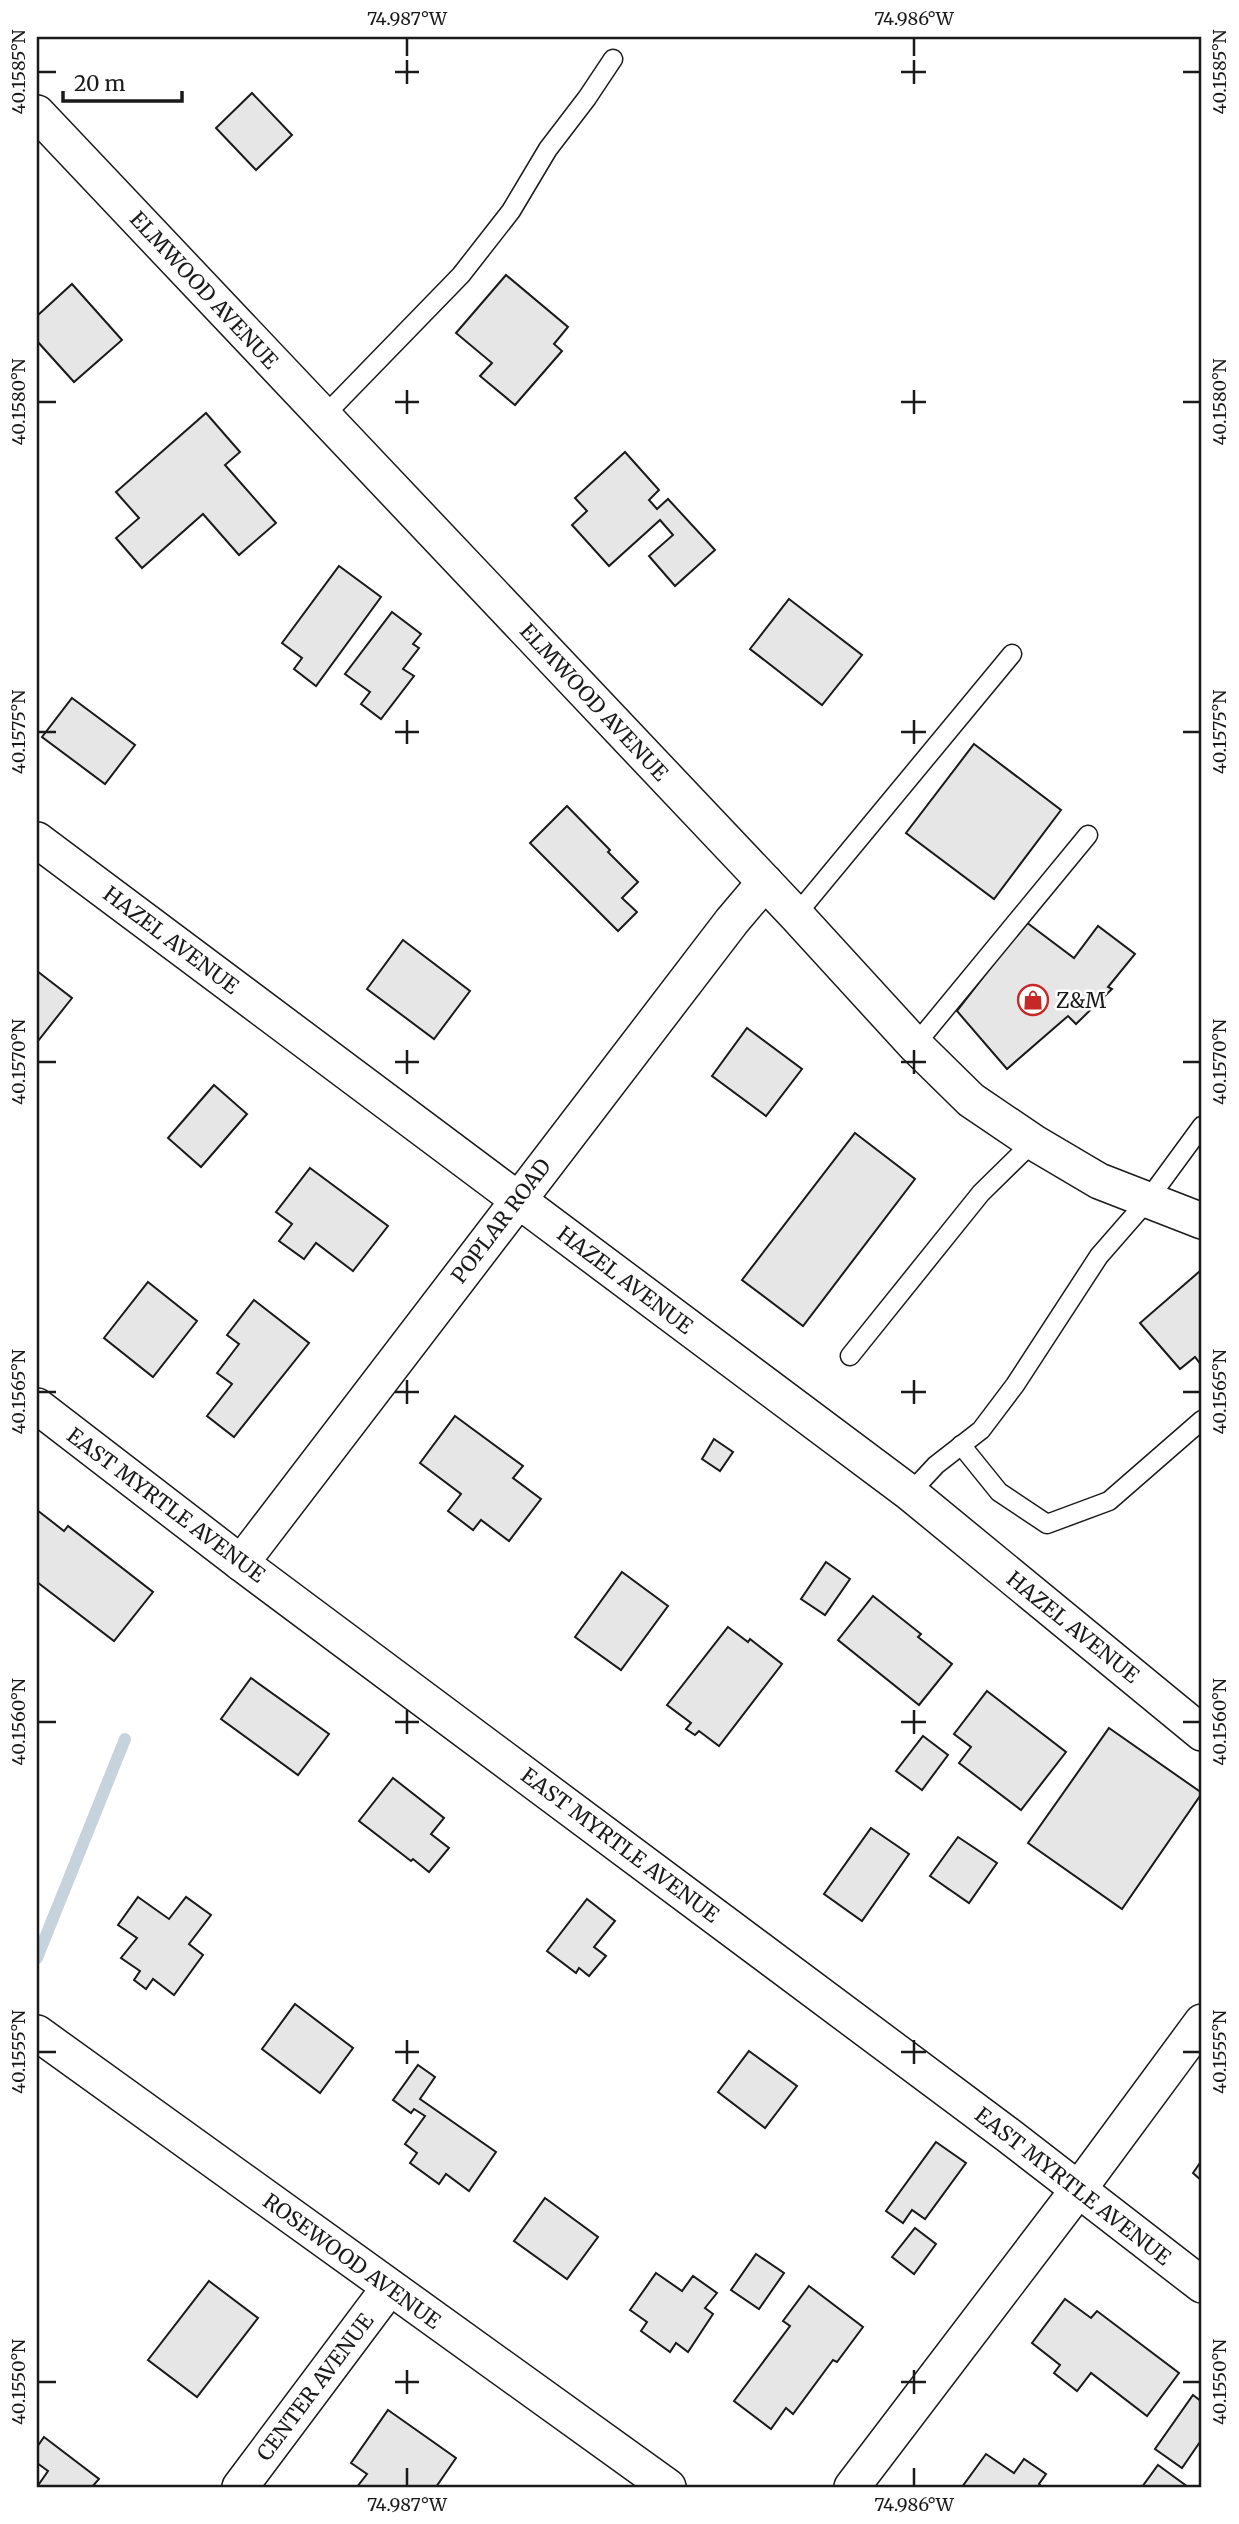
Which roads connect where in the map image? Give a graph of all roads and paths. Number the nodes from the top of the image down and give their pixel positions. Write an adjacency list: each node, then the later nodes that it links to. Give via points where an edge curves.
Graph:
1 (613, 59): 3 (lane, via 548,149 511,211 461,275)
2 (41, 129): 3 (street, ELMWOOD AVENUE)
3 (324, 416): 7 (street, ELMWOOD AVENUE)
4 (1012, 654): 8 (lane)
5 (1088, 835): 9 (lane)
6 (37, 840): 12 (street, HAZEL AVENUE)
7 (765, 882): 8 (street, ELMWOOD AVENUE); 12 (street, POPLAR ROAD)
8 (796, 915): 9 (street, ELMWOOD AVENUE)
9 (915, 1045): 11 (street, ELMWOOD AVENUE, via 971,1100)
10 (1202, 1126): 13 (lane)
11 (1033, 1142): 13 (street, ELMWOOD AVENUE, via 1099,1181); 15 (lane, via 981,1193)
12 (517, 1199): 19 (street, HAZEL AVENUE); 20 (street, POPLAR ROAD)
13 (1147, 1201): 14 (street, ELMWOOD AVENUE); 18 (lane, via 1099,1256 981,1430)
14 (1202, 1221)
15 (850, 1356)
16 (37, 1406): 20 (street, EAST MYRTLE AVENUE)
17 (1202, 1420): 18 (lane, via 1110,1502 1047,1524 999,1492)
18 (961, 1445): 19 (lane)
19 (910, 1493): 21 (street, HAZEL AVENUE)
20 (241, 1563): 24 (street, EAST MYRTLE AVENUE)
21 (1202, 1733)
22 (1202, 2022): 24 (street)
23 (37, 2033): 26 (street, ROSEWOOD AVENUE)
24 (1078, 2190): 25 (street, EAST MYRTLE AVENUE); 29 (street)
25 (1202, 2285)
26 (389, 2288): 27 (street, CENTER AVENUE); 28 (street, ROSEWOOD AVENUE)
27 (240, 2487)
28 (668, 2487)
29 (852, 2487)

